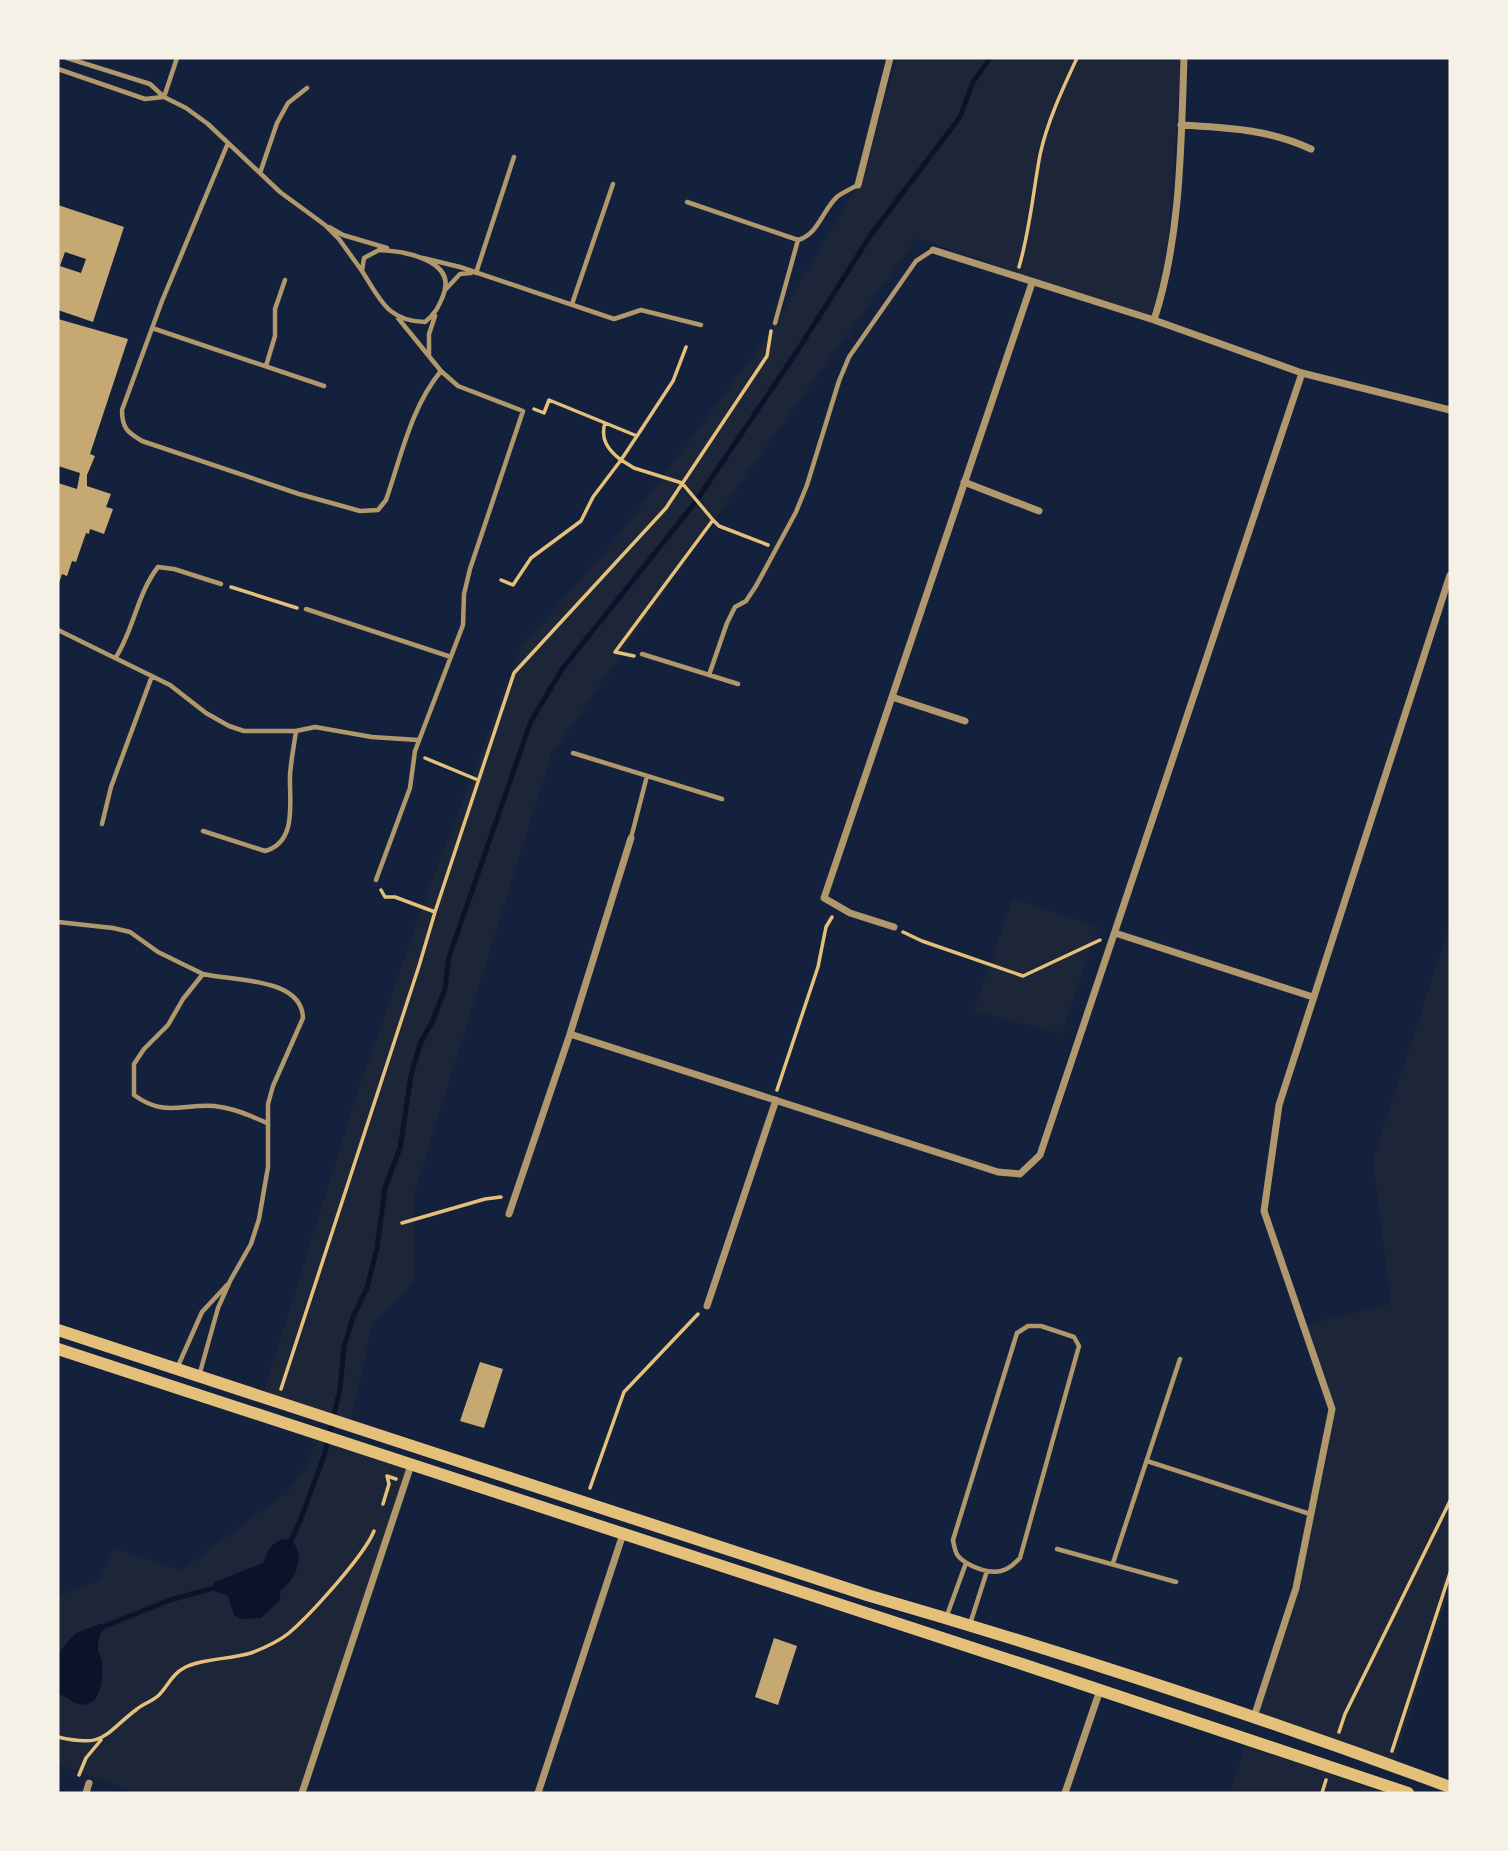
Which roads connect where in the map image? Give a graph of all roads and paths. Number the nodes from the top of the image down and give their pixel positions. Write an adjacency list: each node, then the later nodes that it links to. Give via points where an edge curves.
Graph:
1 (67, 58): 8 (lane, via 150,84)
2 (177, 58): 8 (lane)
3 (890, 58): 15 (street)
4 (1077, 58): 24 (path, via 1041,152)
5 (1184, 58): 9 (street)
6 (58, 69): 8 (lane, via 145,99)
7 (307, 88): 13 (lane, via 288,103)
8 (164, 97): 10 (lane, via 186,108)
9 (1181, 125): 11 (street, via 1254,130); 31 (street, via 1165,288)
10 (228, 143): 13 (lane); 34 (lane)
11 (1311, 149)
12 (514, 157): 23 (lane)
13 (260, 173): 17 (lane)
14 (613, 184): 28 (lane)
15 (858, 185): 18 (lane, via 838,196 814,231)
16 (687, 202): 18 (lane)
17 (325, 225): 19 (lane); 22 (lane)
18 (798, 240): 32 (lane)
19 (395, 250): 21 (lane); 22 (lane, via 370,253)
20 (933, 250): 24 (street); 50 (lane, via 916,261 849,357 807,485)
21 (423, 258): 23 (lane); 27 (lane, via 439,267)
22 (362, 271): 30 (lane)
23 (475, 273): 27 (lane, via 460,274); 28 (lane)
24 (1016, 277): 26 (street)
25 (285, 280): 37 (lane, via 275,309 275,336)
26 (1032, 283): 31 (street); 46 (street)
27 (445, 290): 29 (lane)
28 (572, 304): 33 (lane, via 614,319 641,310)
29 (436, 314): 30 (lane, via 425,322); 36 (lane, via 429,334)
30 (398, 318): 36 (lane)
31 (1154, 320): 39 (street)
32 (775, 323): 47 (path, via 767,356)
33 (701, 325)
34 (152, 328): 37 (lane); 38 (lane, via 122,410 126,432 142,442 360,511 378,510 386,500 420,403)
35 (686, 347): 44 (path, via 673,382)
36 (431, 359): 38 (lane)
37 (266, 366): 40 (lane)
38 (441, 371): 42 (lane, via 458,386)
39 (1303, 373): 41 (street); 79 (street)
40 (324, 386)
41 (1450, 410)
42 (523, 411): 43 (path, via 544,413 549,400); 58 (lane, via 470,569 463,625)
43 (605, 423): 44 (path); 45 (path, via 604,441)
44 (637, 436): 45 (path)
45 (621, 460): 47 (path); 52 (path, via 581,521 531,558 513,585)
46 (964, 482): 48 (street); 62 (street)
47 (682, 483): 49 (path); 69 (path, via 666,508 514,673)
48 (1039, 511)
49 (713, 520): 50 (path); 56 (path, via 615,652 631,657)
50 (776, 550): 59 (lane, via 757,586 735,607)
51 (1450, 575): 81 (street)
52 (502, 580)
53 (221, 583): 54 (path); 57 (lane, via 158,567 148,580)
54 (306, 609): 58 (lane)
55 (58, 631): 57 (lane)
56 (642, 654): 59 (lane)
57 (116, 657): 60 (lane)
58 (451, 657): 65 (lane)
59 (709, 675): 61 (lane)
60 (152, 676): 64 (lane, via 229,726 244,731); 71 (lane)
61 (738, 684)
62 (892, 697): 63 (street); 75 (street, via 824,898)
63 (965, 721)
64 (296, 731): 65 (lane, via 315,727); 72 (lane, via 290,771 292,804 282,842 265,851)
65 (418, 740): 67 (lane)
66 (573, 753): 68 (lane)
67 (415, 754): 69 (path); 74 (lane, via 410,788)
68 (647, 776): 70 (lane); 73 (lane)
69 (478, 780): 76 (path)
70 (722, 799)
71 (102, 824)
72 (203, 831)
73 (631, 838): 82 (street)
74 (376, 880): 76 (path, via 385,897)
75 (838, 906): 78 (street); 83 (path, via 827,927)
76 (435, 912): 95 (path)
77 (58, 922): 80 (lane, via 130,932)
78 (894, 928): 79 (path, via 1023,976)
79 (1115, 933): 81 (street); 83 (street, via 1040,1155 1020,1174 998,1172)
80 (203, 974): 84 (lane, via 280,988 298,999 303,1010 273,1086); 84 (lane, via 134,1064 134,1095 160,1109 225,1107)
81 (1313, 997): 103 (street, via 1279,1105 1265,1211 1332,1409)
82 (570, 1034): 83 (street); 85 (street)
83 (776, 1100): 89 (street)
84 (267, 1123): 88 (lane, via 268,1167 262,1210 251,1244)
85 (515, 1196): 86 (street); 87 (path, via 485,1199)
86 (509, 1214)
87 (402, 1223)
88 (230, 1281): 93 (lane, via 202,1312); 94 (lane)
89 (706, 1306): 101 (path, via 624,1392)
90 (58, 1330): 93 (main road)
91 (58, 1349): 98 (main road)
92 (1180, 1360): 97 (lane)
93 (176, 1370): 94 (main road)
94 (199, 1377): 95 (main road)
95 (277, 1403): 96 (main road)
96 (416, 1448): 98 (main road); 101 (main road)
97 (1147, 1461): 103 (lane); 109 (lane)
98 (411, 1465): 99 (street); 106 (main road)
99 (405, 1482): 102 (path, via 387,1476); 125 (street)
100 (1450, 1501): 118 (path)
101 (585, 1503): 104 (main road)
102 (381, 1513)
103 (1311, 1514): 117 (street, via 1296,1587)
104 (629, 1518): 106 (main road); 113 (main road)
105 (377, 1524): 120 (path, via 362,1553 289,1633 251,1653 187,1665 159,1695)
106 (623, 1534): 116 (main road); 126 (street)
107 (1057, 1549): 109 (lane)
108 (966, 1563): 110 (lane); 110 (lane, via 956,1554 953,1540 1017,1333 1028,1326 1041,1326 1074,1336 1079,1346 1076,1360 1020,1558 1000,1572); 113 (lane)
109 (1112, 1563): 112 (lane)
110 (988, 1571): 114 (lane)
111 (1450, 1573): 122 (path)
112 (1176, 1582)
113 (946, 1618): 114 (main road)
114 (969, 1625): 115 (main road)
115 (1108, 1669): 116 (main road); 117 (main road)
116 (1101, 1690): 121 (main road); 127 (street)
117 (1254, 1717): 121 (main road); 122 (main road)
118 (1341, 1726)
119 (58, 1737): 120 (path)
120 (103, 1739): 124 (path, via 86,1758 77,1780)
121 (1247, 1740): 128 (main road)
122 (1389, 1759): 123 (main road)
123 (1450, 1787)
124 (87, 1788)
125 (302, 1793)
126 (538, 1793)
127 (1065, 1793)
128 (1408, 1793)

